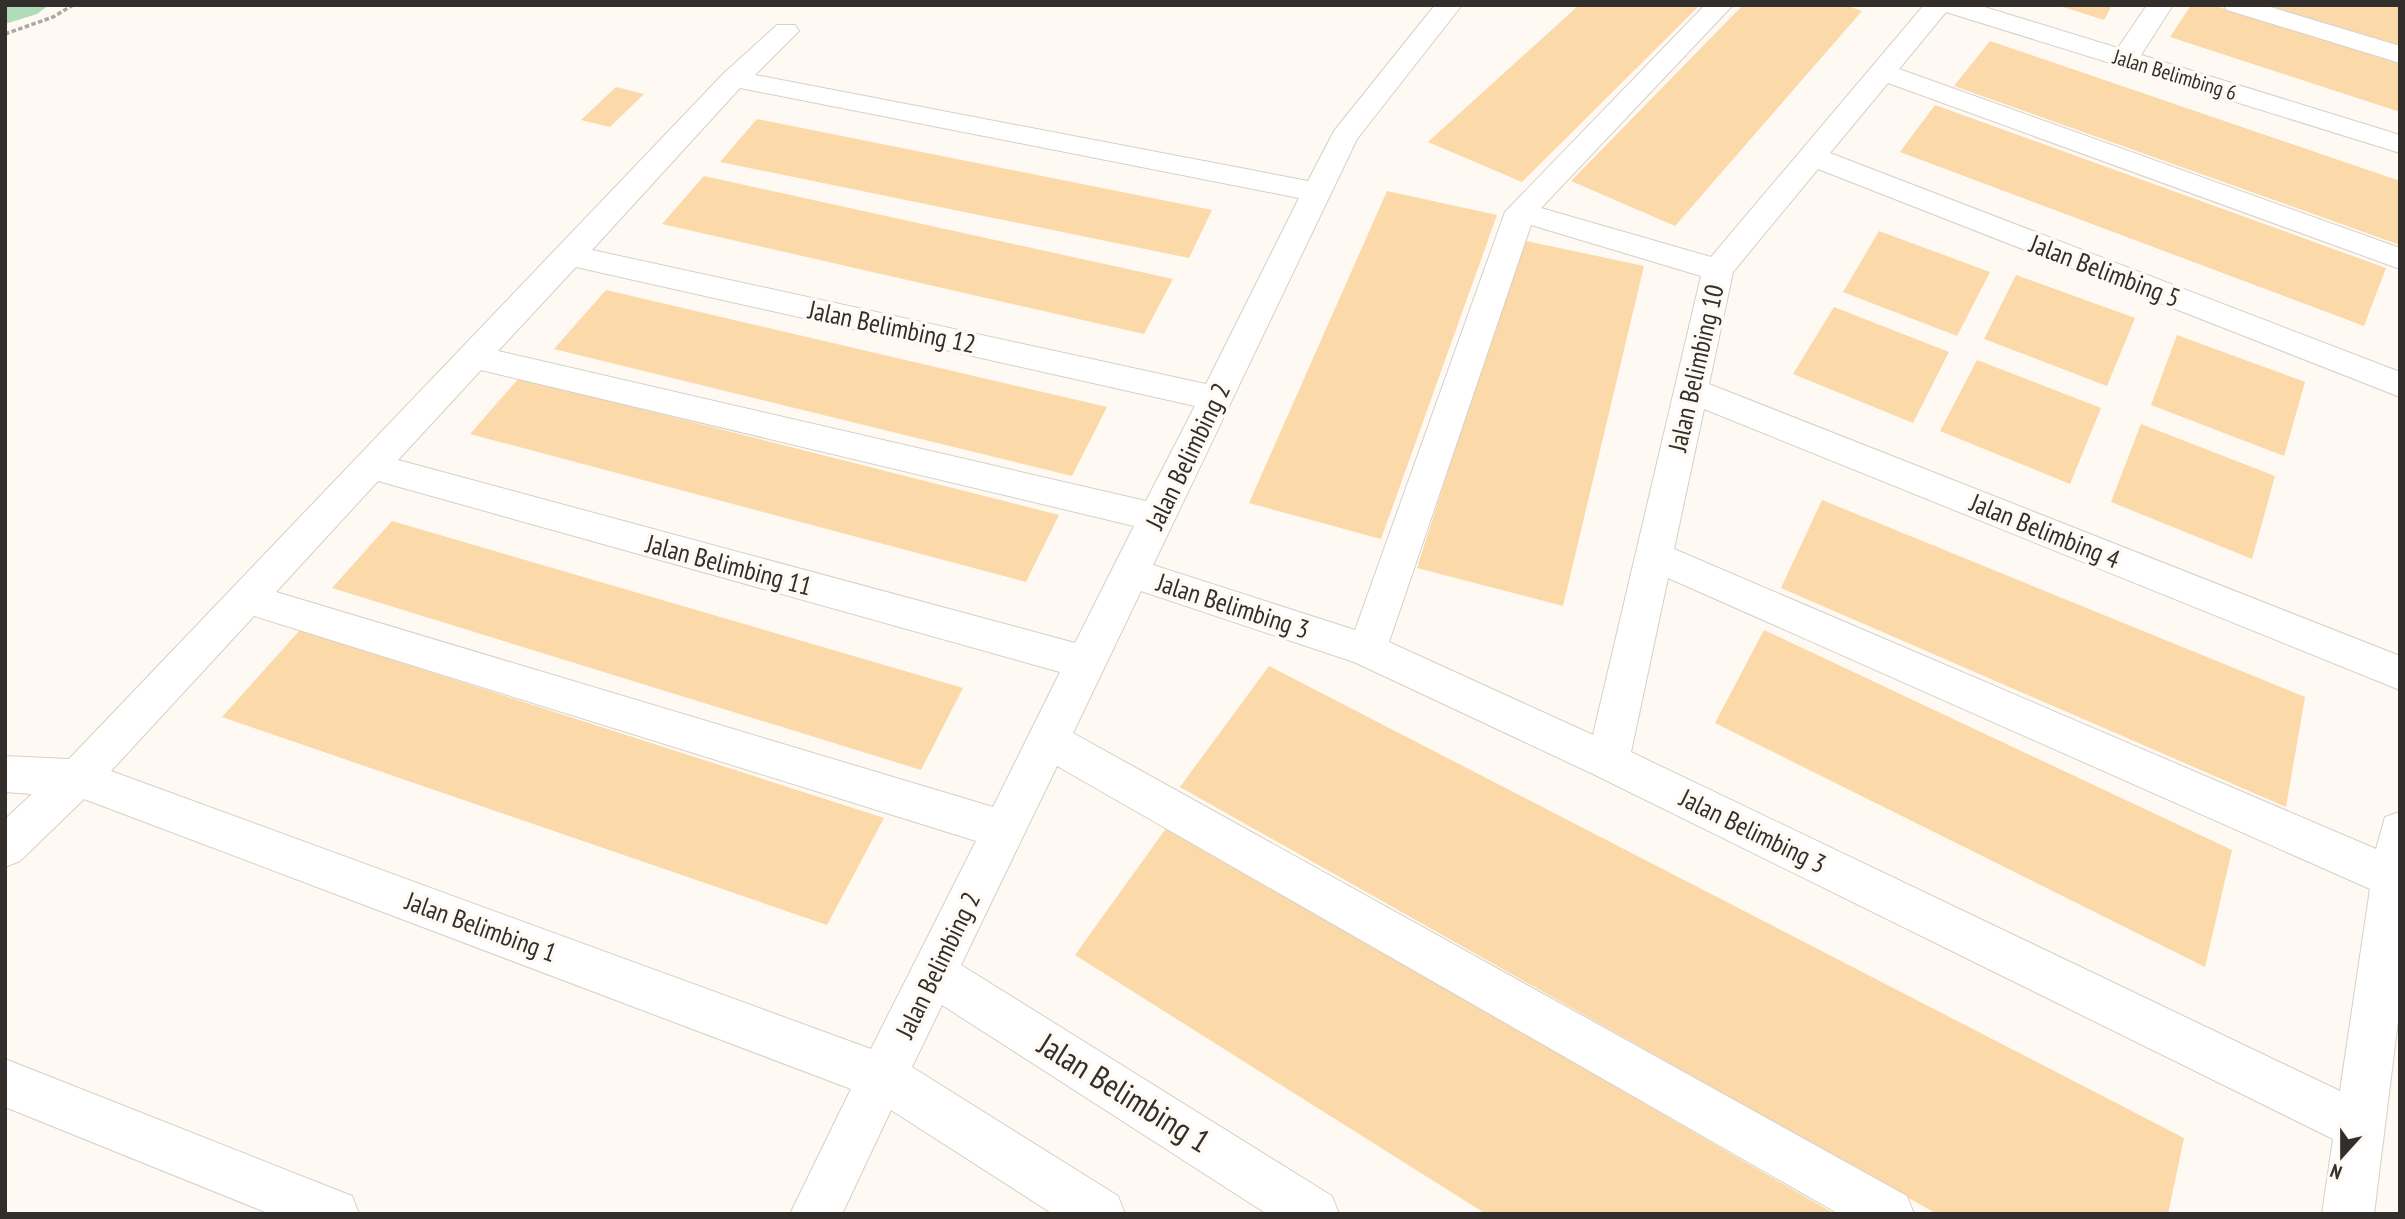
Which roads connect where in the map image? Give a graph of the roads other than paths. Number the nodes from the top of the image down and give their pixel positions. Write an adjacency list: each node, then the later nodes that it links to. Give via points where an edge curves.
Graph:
1 (1449, 5): 14 (street, Jalan Belimbing 2, via 1344,137)
2 (1720, 5): 15 (street)
3 (1938, 5): 10 (street, Jalan Belimbing 10)
4 (1950, 5): 9 (street, Jalan Belimbing 6)
5 (2160, 5): 9 (street)
6 (2235, 5): 8 (street)
7 (786, 31): 11 (street)
8 (2400, 55)
9 (2125, 59): 12 (street, Jalan Belimbing 6)
10 (1882, 72): 13 (street, Jalan Belimbing 10); 17 (street)
11 (734, 79): 14 (street); 16 (street)
12 (2400, 144)
13 (1811, 156): 18 (street, Jalan Belimbing 10); 20 (street, Jalan Belimbing 5)
14 (1317, 192): 22 (street, Jalan Belimbing 2)
15 (1520, 212): 18 (street); 28 (street)
16 (569, 255): 19 (street); 22 (street, Jalan Belimbing 12)
17 (2400, 259)
18 (1718, 270): 21 (street, Jalan Belimbing 10)
19 (474, 357): 23 (street); 24 (street)
20 (2400, 385)
21 (1691, 390): 25 (street, Jalan Belimbing 10); 30 (street, Jalan Belimbing 4)
22 (1215, 398): 24 (street, Jalan Belimbing 2)
23 (372, 466): 27 (street); 29 (street, Jalan Belimbing 11)
24 (1157, 518): 26 (street, Jalan Belimbing 2)
25 (1654, 556): 32 (street, Jalan Belimbing 10); 38 (street)
26 (1130, 572): 28 (street, Jalan Belimbing 3); 29 (street, Jalan Belimbing 2)
27 (247, 599): 34 (street); 35 (street)
28 (1367, 650): 32 (street, Jalan Belimbing 3)
29 (1086, 663): 31 (street, Jalan Belimbing 2)
30 (2400, 673)
31 (1048, 740): 35 (street, Jalan Belimbing 2); 47 (street)
32 (1608, 761): 42 (street, Jalan Belimbing 3)
33 (5, 774): 34 (street, Jalan Belimbing 1)
34 (78, 778): 37 (street); 40 (street, Jalan Belimbing 1)
35 (1004, 830): 39 (street, Jalan Belimbing 2)
36 (2400, 831): 38 (street)
37 (5, 847)
38 (2393, 878): 42 (street)
39 (933, 973): 40 (street, Jalan Belimbing 2); 46 (street, Jalan Belimbing 1)
40 (883, 1076): 44 (street, Jalan Belimbing 2); 45 (street, Jalan Belimbing 1)
41 (5, 1083): 43 (street)
42 (2360, 1126): 48 (street)
43 (334, 1214)
44 (816, 1214)
45 (1100, 1214)
46 (1314, 1214)
47 (1889, 1214)
48 (2348, 1214)

